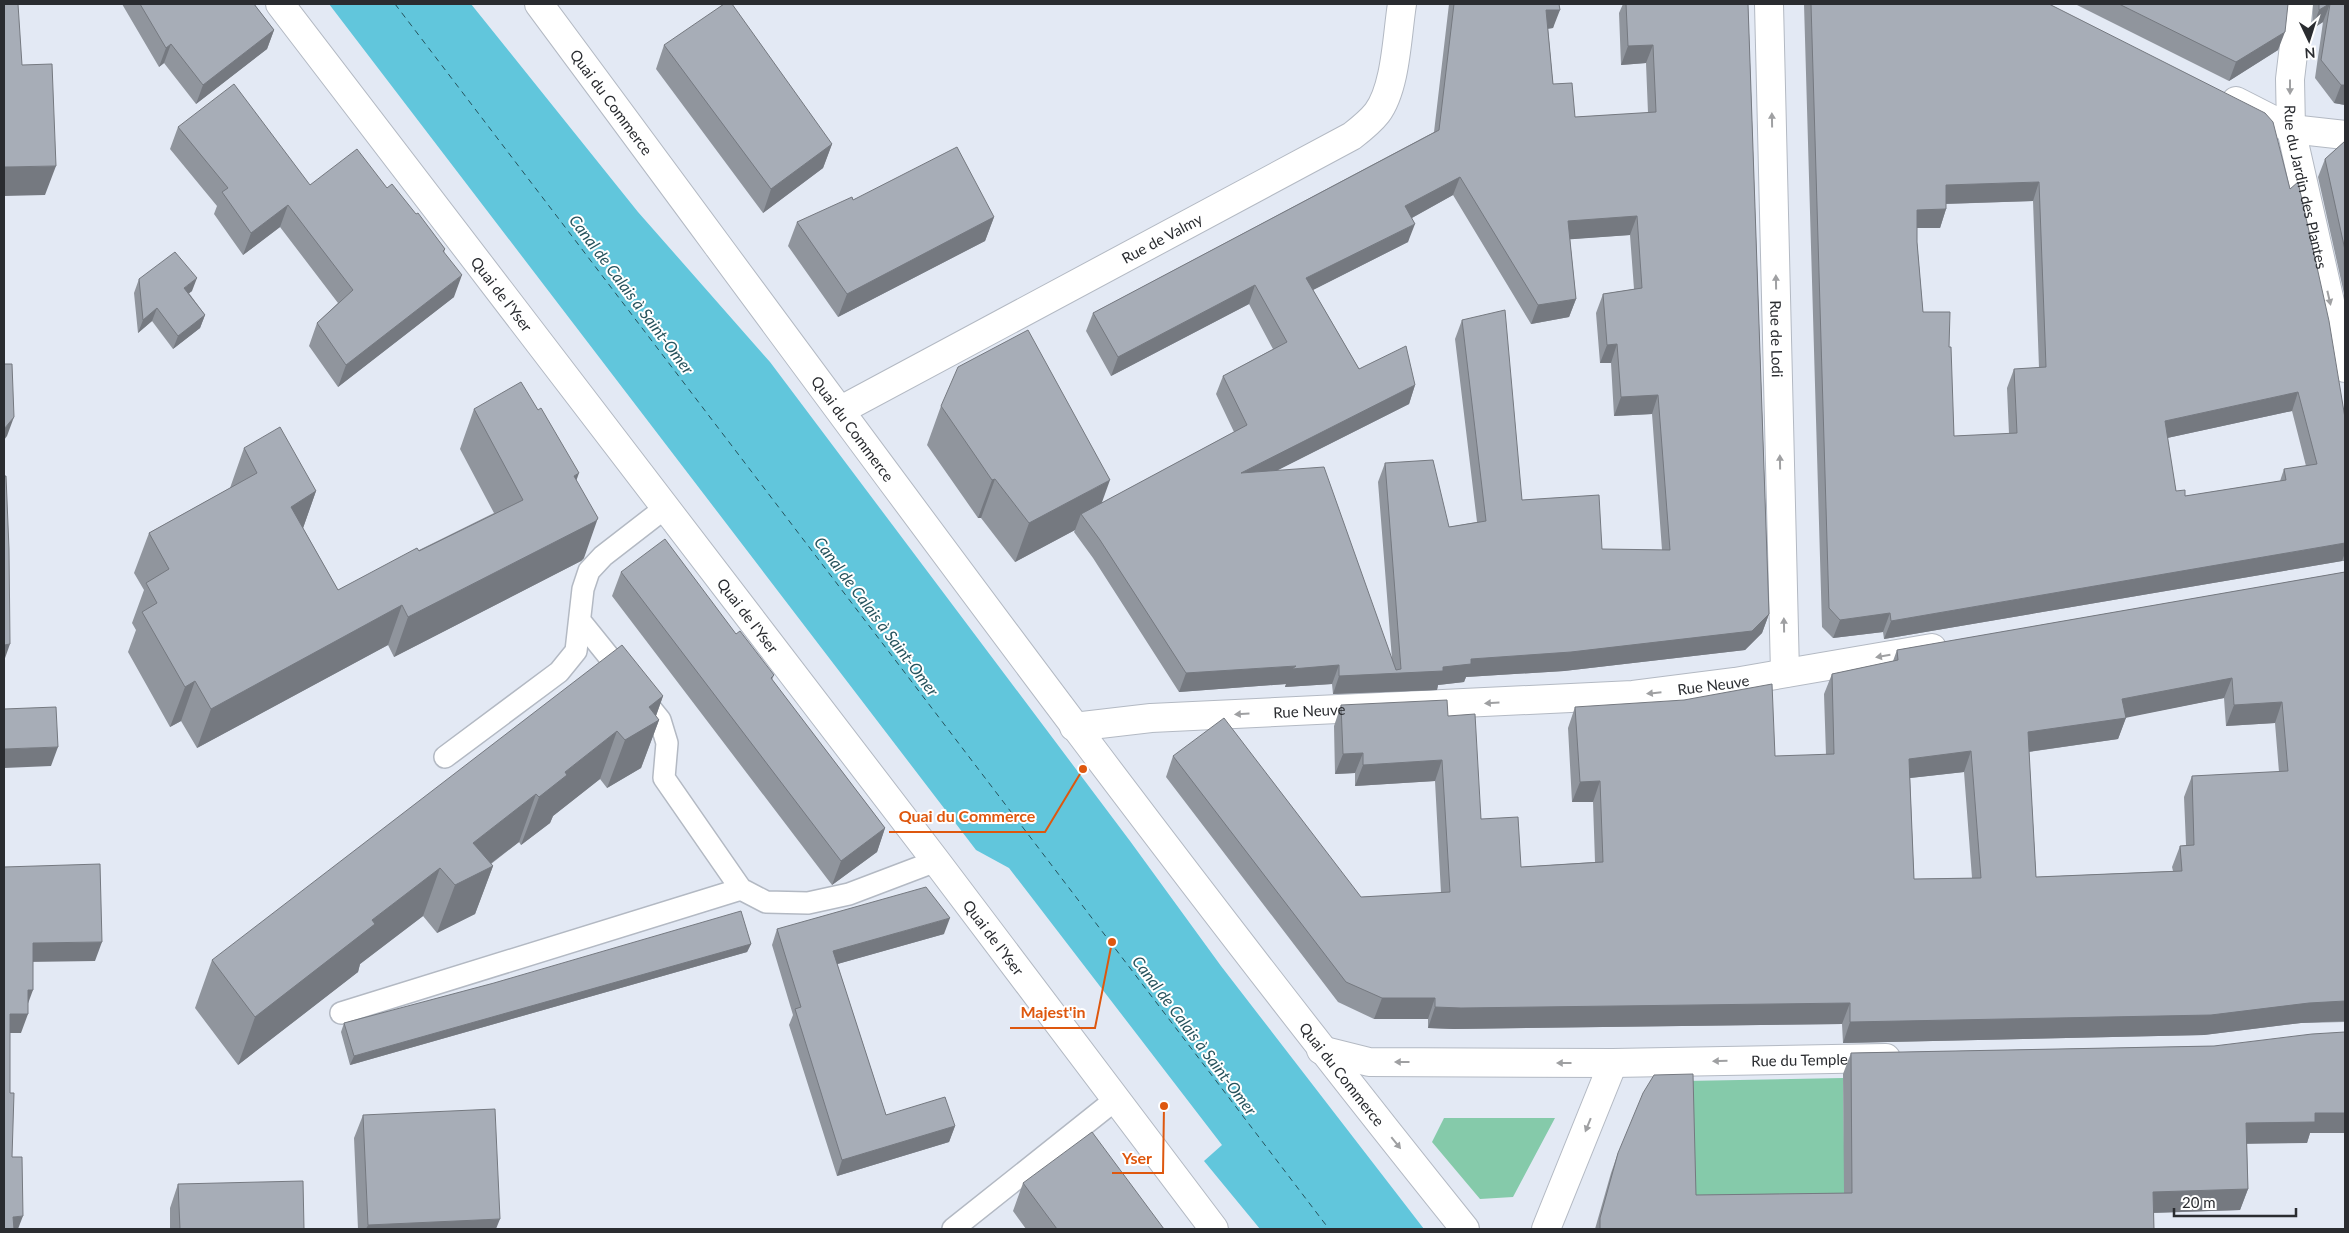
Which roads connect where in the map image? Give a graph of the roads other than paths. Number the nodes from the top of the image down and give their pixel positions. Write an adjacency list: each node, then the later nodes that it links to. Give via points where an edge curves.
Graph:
1 (280, 4): 11 (street, Quai de l'Yser)
2 (539, 4): 10 (street, Quai du Commerce)
3 (1402, 4): 10 (street, Rue de Valmy, via 1385,98 1368,124 1352,136)
4 (1769, 4): 14 (street, Rue de Lodi, one-way to 4)
5 (2299, 4): 7 (street, Rue du Jardin des Plantes, one-way to 7, via 2290,79)
6 (2213, 90): 7 (street)
7 (2291, 129): 8 (street); 9 (street, Rue du Jardin des Plantes, one-way to 9)
8 (2345, 135)
9 (2345, 368)
10 (841, 410): 15 (street, Quai du Commerce)
11 (665, 508): 12 (lane, via 603,556 589,572 583,589); 17 (street, Quai de l'Yser)
12 (580, 622): 16 (lane, via 576,651 559,672); 18 (lane, via 660,720 667,743 664,778)
13 (1952, 644): 14 (street, Rue Neuve, one-way to 14)
14 (1785, 673): 15 (street, Rue Neuve, one-way to 15, via 1688,689 1589,699 1151,718)
15 (1074, 727): 20 (street, Quai du Commerce)
16 (445, 757)
17 (936, 861): 18 (lane, via 850,894 808,904 766,902); 23 (street, Quai de l'Yser)
18 (741, 889): 19 (lane)
19 (341, 1013)
20 (1321, 1050): 22 (street, Rue du Temple, one-way to 20, via 1369,1062); 26 (street, Quai du Commerce, one-way to 26)
21 (1907, 1057): 22 (street, Rue du Temple, one-way to 22)
22 (1613, 1063): 27 (street, one-way to 27)
23 (1115, 1100): 24 (lane); 25 (street, Quai de l'Yser)
24 (953, 1229)
25 (1214, 1229)
26 (1465, 1229)
27 (1546, 1229)

